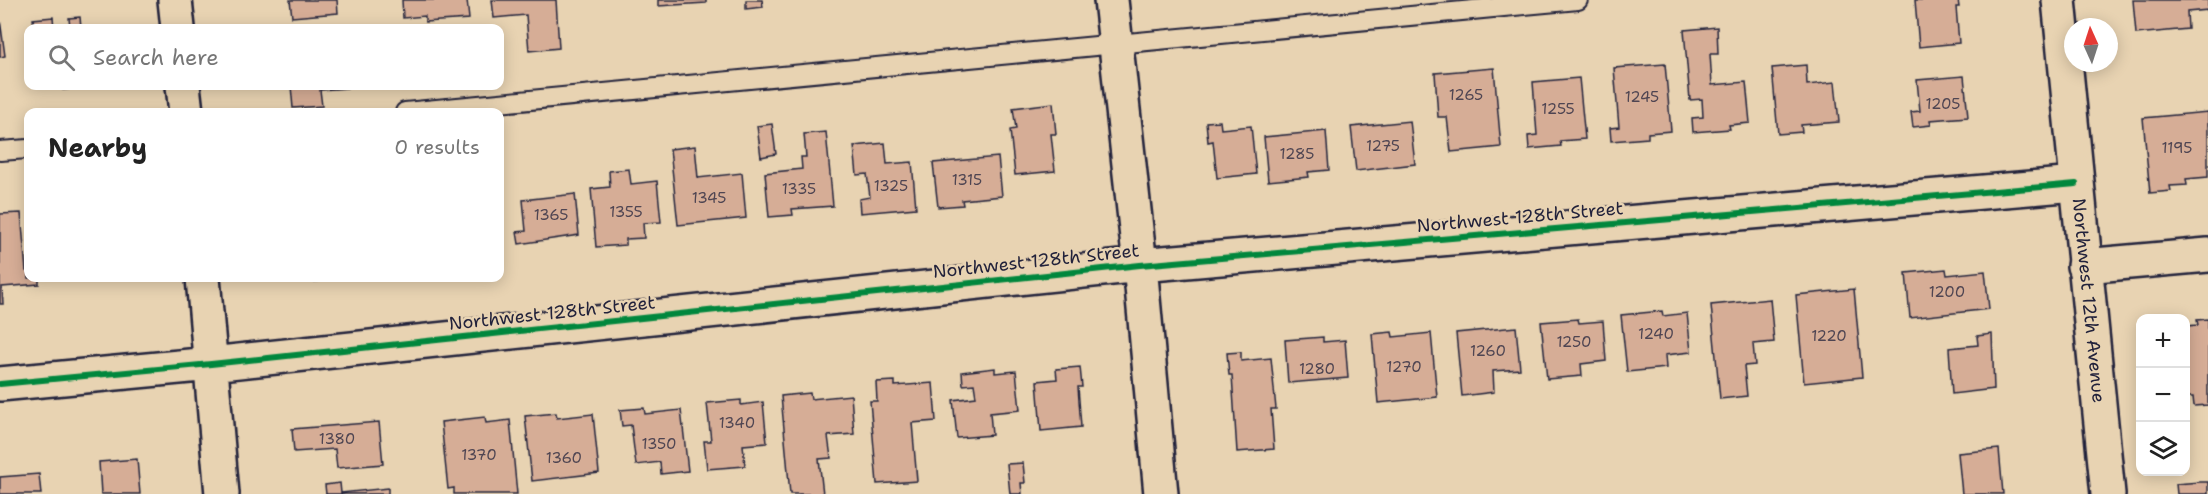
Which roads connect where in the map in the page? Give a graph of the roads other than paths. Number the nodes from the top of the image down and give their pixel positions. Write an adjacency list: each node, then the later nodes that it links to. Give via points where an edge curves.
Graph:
1 (175, 0): 5 (street)
2 (1111, 0): 6 (street)
3 (1578, 0): 6 (lane)
4 (2059, 0): 12 (street, Northwest 12th Avenue)
5 (178, 24)
6 (1115, 45): 9 (lane); 14 (street)
7 (183, 90): 8 (street)
8 (186, 108)
9 (447, 108)
10 (24, 149): 11 (lane)
11 (0, 152)
12 (2076, 184): 14 (street, Northwest 128th Street); 15 (street, Northwest 12th Avenue)
13 (2208, 255): 15 (street)
14 (1140, 265): 17 (street, Northwest 128th Street); 20 (street)
15 (2084, 266): 21 (street, Northwest 12th Avenue)
16 (203, 282): 17 (street)
17 (212, 364): 18 (street, Northwest 128th Street); 19 (street)
18 (0, 384)
19 (222, 494)
20 (1161, 494)
21 (2108, 494)

